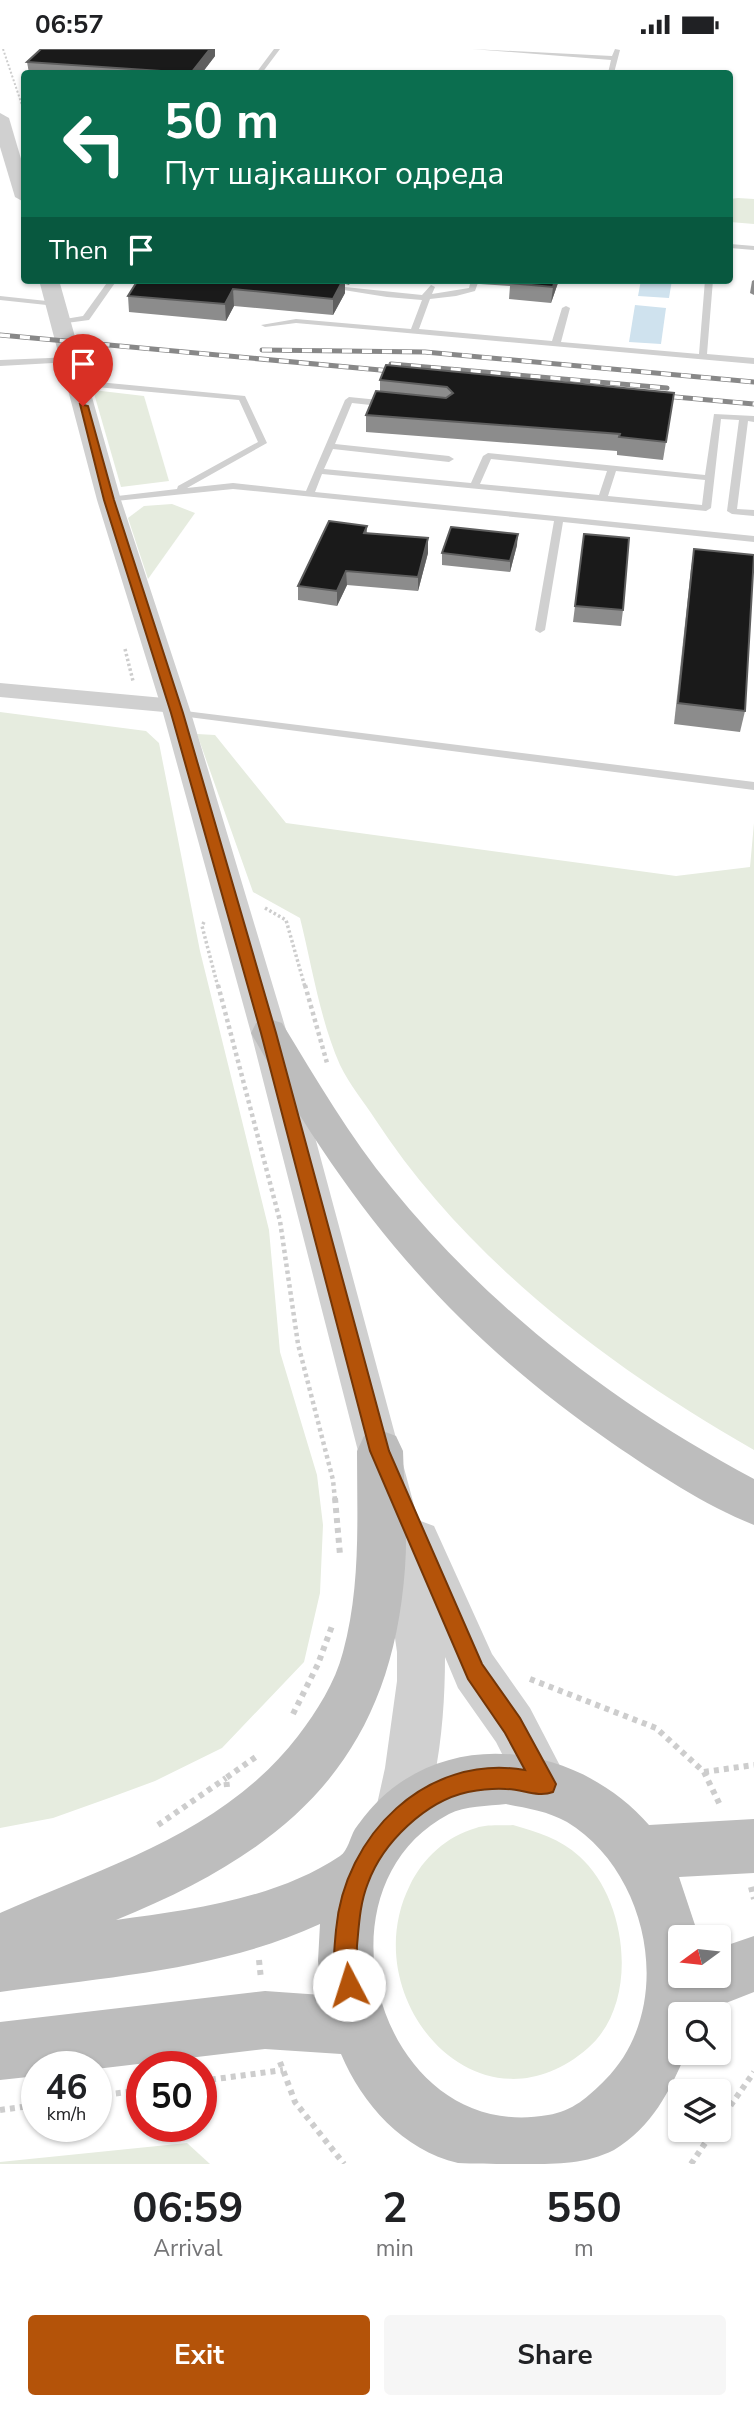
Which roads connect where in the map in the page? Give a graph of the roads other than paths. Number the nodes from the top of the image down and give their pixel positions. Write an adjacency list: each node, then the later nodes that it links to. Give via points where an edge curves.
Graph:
1 (277, 49): 5 (lane)
2 (475, 49): 4 (lane)
3 (618, 49): 4 (lane)
4 (615, 58): 6 (lane)
5 (261, 70)
6 (612, 70)
7 (0, 118): 8 (street)
8 (21, 187)
9 (733, 246): 10 (lane)
10 (754, 248)
11 (110, 284): 18 (lane, via 86,318)
12 (474, 284): 17 (lane, via 464,292)
13 (709, 284): 23 (lane)
14 (431, 286): 17 (lane)
15 (335, 288): 17 (lane)
16 (0, 298): 18 (lane)
17 (427, 298): 21 (lane)
18 (56, 302): 26 (street)
19 (566, 308): 22 (lane)
20 (265, 325): 21 (lane, via 296,321)
21 (415, 330): 22 (lane)
22 (556, 343): 23 (lane)
23 (703, 356): 24 (lane)
24 (754, 361)
25 (0, 363): 26 (lane)
26 (74, 371): 35 (lane, via 242,398 263,443); 38 (street)
27 (405, 405): 29 (lane, via 349,400)
28 (749, 419): 33 (lane, via 717,416); 39 (lane, via 732,510)
29 (329, 446): 30 (lane); 32 (lane)
30 (449, 459)
31 (612, 468): 33 (lane); 34 (lane, via 488,456); 37 (lane)
32 (319, 471): 34 (lane); 36 (lane)
33 (709, 478): 37 (lane, via 706,508)
34 (474, 486): 37 (lane)
35 (177, 491): 36 (lane, via 233,486); 38 (lane)
36 (310, 492): 40 (lane)
37 (603, 498)
38 (109, 500): 44 (street)
39 (754, 513)
40 (559, 518): 41 (lane); 42 (lane)
41 (754, 539)
42 (540, 630)
43 (0, 690): 44 (street)
44 (176, 709): 45 (lane); 46 (street)
45 (754, 786)
46 (269, 1033): 47 (street); 48 (main road, via 375,1197 446,1280 519,1347 602,1412)
47 (380, 1451): 49 (street, via 475,1671 513,1725); 50 (street, via 421,1652 410,1768); 54 (main road, via 381,1566 370,1641 339,1671 321,1752 287,1790 234,1835 171,1869)
48 (754, 1503)
49 (545, 1784): 50 (main road, via 506,1778 467,1781 431,1795); 52 (main road, via 577,1798 606,1819)
50 (399, 1818): 53 (main road)
51 (746, 1846): 52 (main road)
52 (637, 1853): 57 (main road, via 660,1895 674,1942)
53 (358, 1876): 56 (main road, via 256,1921 161,1941); 58 (main road, via 349,1905 344,1965)
54 (0, 1942)
55 (754, 1963): 57 (main road)
56 (0, 1964)
57 (675, 1992): 58 (main road, via 664,2041 640,2086 605,2121 561,2143 511,2149 463,2138 418,2112 382,2073)
58 (357, 2026): 59 (main road, via 274,2045)
59 (0, 2051)

